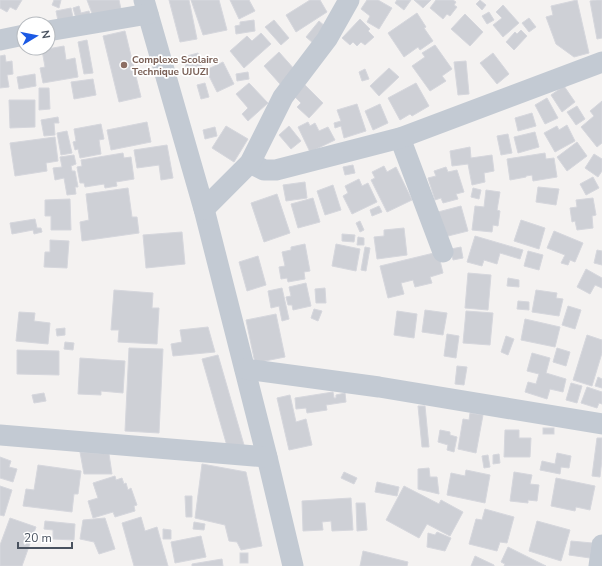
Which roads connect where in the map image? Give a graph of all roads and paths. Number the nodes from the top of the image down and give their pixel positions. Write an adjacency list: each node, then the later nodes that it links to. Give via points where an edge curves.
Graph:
1 (349, 0): 8 (street, via 327,39 283,97)
2 (146, 7): 3 (street); 9 (street)
3 (56, 29)
4 (16, 37): 5 (street)
5 (0, 40)
6 (602, 62): 7 (street)
7 (400, 138): 8 (street, via 276,170 264,170); 10 (street)
8 (250, 163): 9 (street)
9 (204, 209): 11 (street)
10 (443, 252)
11 (245, 369): 12 (street, via 379,387); 14 (street)
12 (602, 424)
13 (0, 435): 14 (street)
14 (267, 457): 16 (street)
15 (602, 545): 17 (street)
16 (293, 566)
17 (599, 566)

